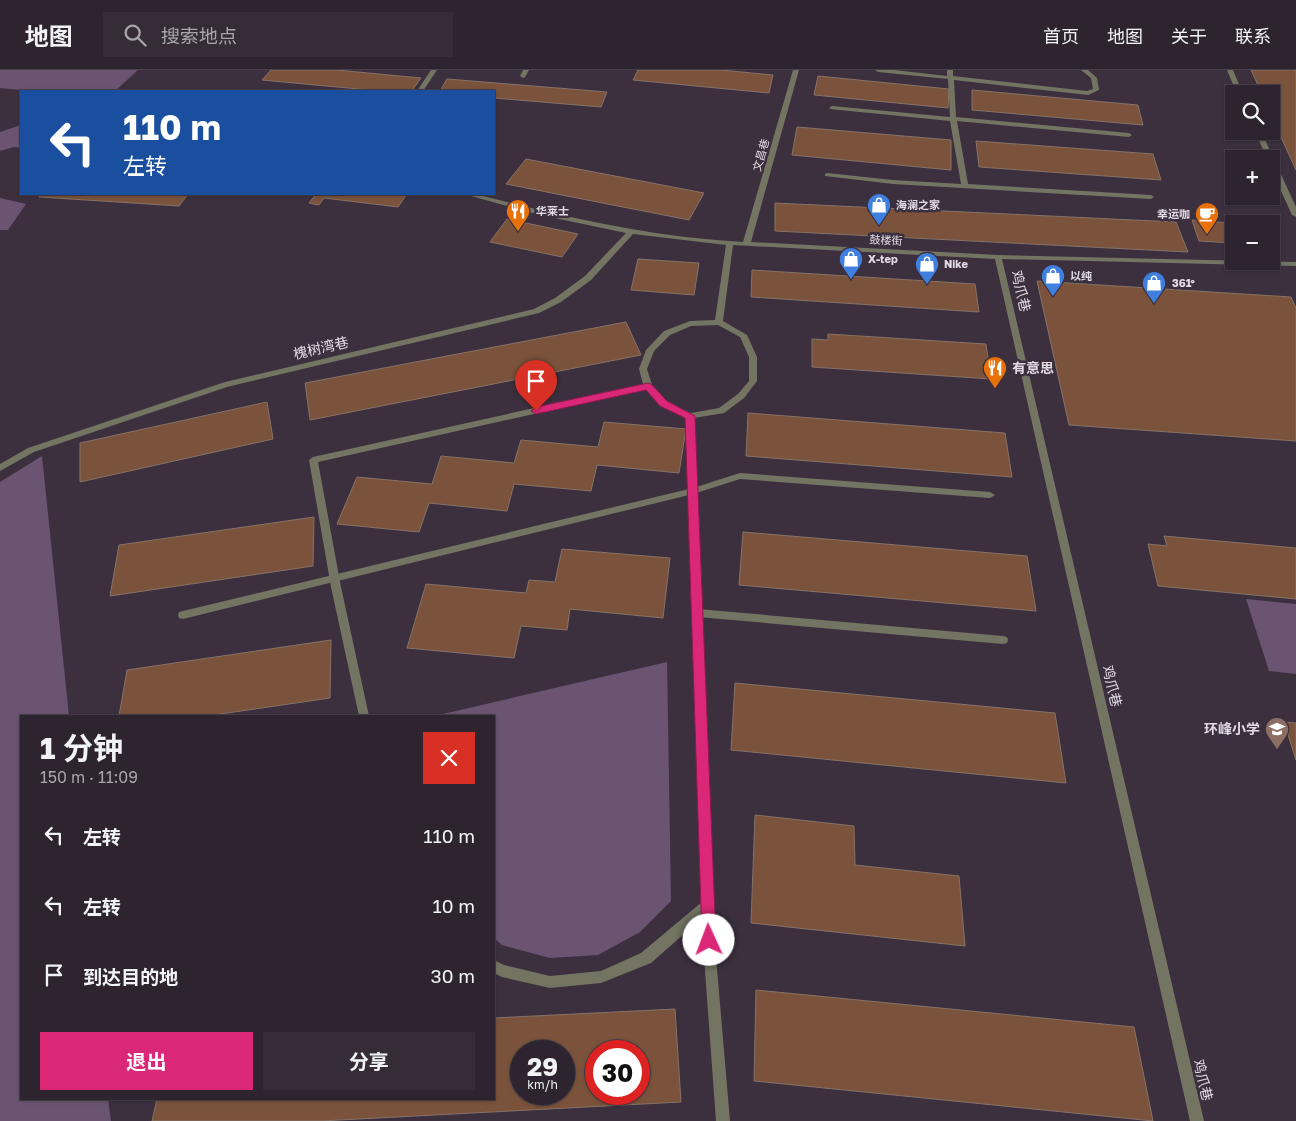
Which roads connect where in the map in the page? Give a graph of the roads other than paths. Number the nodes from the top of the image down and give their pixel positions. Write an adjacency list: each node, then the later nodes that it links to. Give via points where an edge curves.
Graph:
1 (434, 70): 9 (street)
2 (796, 70): 21 (street, 文昌巷)
3 (878, 70): 7 (street)
4 (950, 70): 7 (street)
5 (1084, 70): 7 (street, via 1096,80 1096,90 1088,93)
6 (1230, 70): 8 (street)
7 (951, 79): 11 (street)
8 (1236, 85)
9 (421, 90)
10 (832, 108): 11 (street)
11 (953, 119): 12 (street); 15 (street)
12 (1129, 135)
13 (827, 175): 15 (street)
14 (1280, 180): 18 (street)
15 (965, 186): 17 (street)
16 (472, 195): 19 (street, 鼓楼街)
17 (1151, 196)
18 (1296, 215)
19 (631, 232): 20 (street, 鼓楼街); 27 (street, 槐树湾巷, via 588,278 558,300 536,311 225,385 31,450)
20 (730, 243): 21 (street, 鼓楼街); 24 (street)
21 (746, 245): 22 (street, 鼓楼街)
22 (998, 257): 23 (street, 鼓楼街); 38 (street, 鸡爪巷)
23 (1296, 264)
24 (719, 322): 25 (street, via 690,324 667,333 650,350 643,369); 26 (street, via 743,336 753,357 753,382 721,411)
25 (648, 386): 26 (street, via 664,404); 30 (street, via 313,460)
26 (690, 416): 28 (street)
27 (0, 468)
28 (693, 491): 29 (street, via 740,476); 30 (street); 31 (street)
29 (990, 495)
30 (335, 578): 32 (street); 34 (street)
31 (698, 613): 33 (street); 35 (street)
32 (183, 615)
33 (1003, 640)
34 (364, 715)
35 (708, 905): 36 (street, via 646,958 601,977 550,982); 37 (street)
36 (495, 967)
37 (723, 1121)
38 (1197, 1121)

